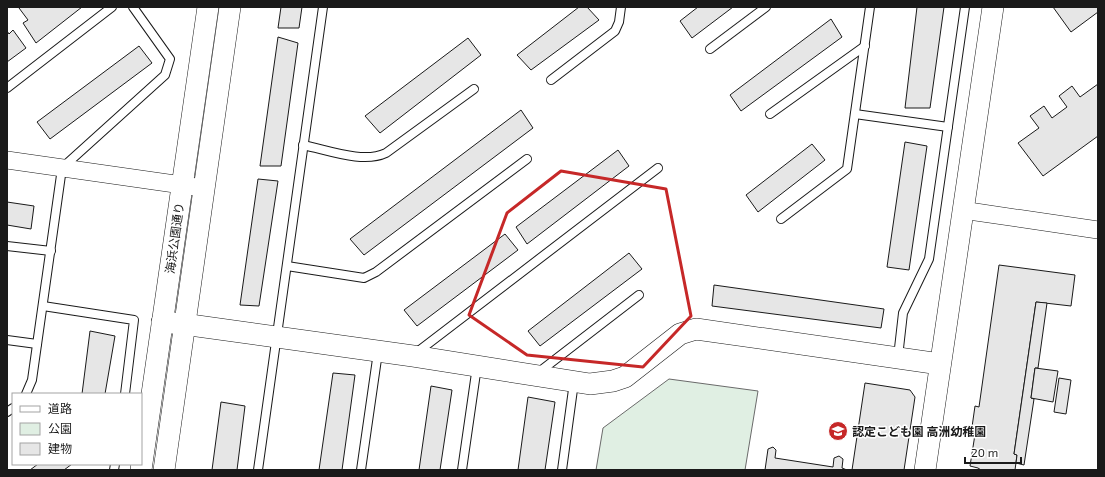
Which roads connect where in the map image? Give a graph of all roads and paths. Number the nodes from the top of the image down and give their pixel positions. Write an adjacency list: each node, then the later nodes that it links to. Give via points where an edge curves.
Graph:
1 (112, 7): 14 (lane)
2 (133, 7): 22 (lane, via 170,60 165,75)
3 (208, 7): 24 (street, 海浜公園通り)
4 (230, 7): 25 (street, 海浜公園通り)
5 (323, 7): 19 (lane)
6 (621, 7): 13 (lane, via 615,31)
7 (766, 7): 12 (lane)
8 (870, 7): 11 (lane)
9 (965, 7): 18 (lane)
10 (993, 7): 26 (street)
11 (865, 46): 16 (lane); 17 (lane)
12 (710, 49)
13 (551, 80)
14 (7, 88)
15 (474, 89): 19 (lane, via 377,158)
16 (770, 114)
17 (855, 114): 18 (lane); 27 (lane, via 847,169)
18 (948, 127): 41 (lane, via 929,260 903,313)
19 (303, 145): 31 (lane)
20 (528, 159): 31 (lane, via 376,272 364,278)
21 (7, 160): 22 (street)
22 (62, 168): 24 (street); 30 (lane)
23 (658, 168): 40 (lane)
24 (182, 186): 25 (street); 34 (street, 海浜公園通り)
25 (203, 188): 35 (street, 海浜公園通り)
26 (962, 210): 28 (street); 42 (street)
27 (781, 219)
28 (1098, 230)
29 (7, 246): 30 (lane)
30 (51, 251): 33 (lane)
31 (287, 266): 36 (lane)
32 (639, 295): 44 (lane)
33 (43, 306): 38 (lane); 47 (lane, via 134,320)
34 (162, 322): 35 (street); 48 (street, 海浜公園通り)
35 (184, 324): 36 (street); 49 (street, 海浜公園通り)
36 (277, 337): 39 (street); 50 (lane)
37 (7, 340): 38 (lane)
38 (37, 344): 46 (lane, via 32,380)
39 (378, 351): 40 (street); 51 (lane)
40 (413, 356): 43 (street)
41 (898, 358): 42 (street); 45 (street, via 696,329 680,334 625,377 590,384)
42 (940, 364): 54 (street)
43 (478, 366): 44 (street); 52 (lane)
44 (535, 375): 45 (street)
45 (574, 381): 53 (lane)
46 (26, 393)
47 (124, 393)
48 (142, 463)
49 (164, 470)
50 (258, 470)
51 (361, 470)
52 (462, 470)
53 (562, 470)
54 (925, 470)

